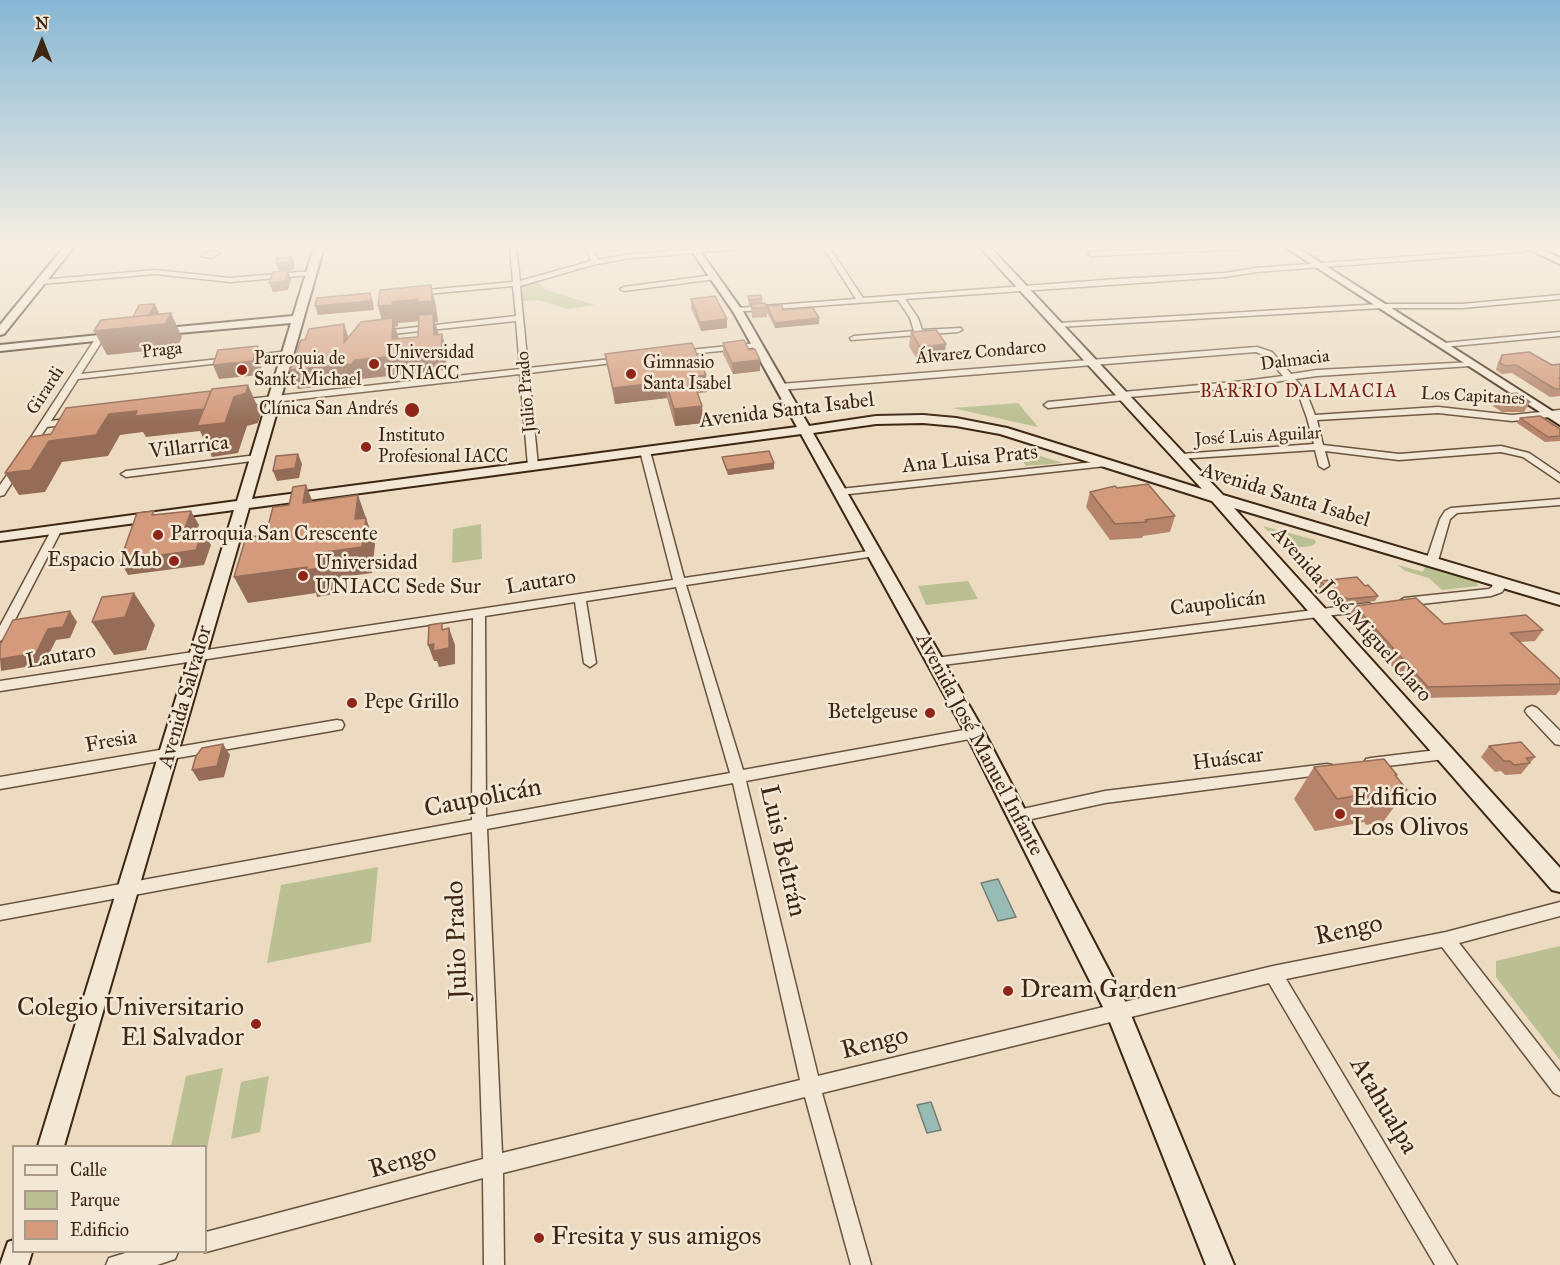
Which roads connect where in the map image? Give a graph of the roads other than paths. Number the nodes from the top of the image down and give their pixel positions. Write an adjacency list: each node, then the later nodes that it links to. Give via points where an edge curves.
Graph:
1 (21, 306): 14 (main road)
2 (302, 306): 11 (main road, Avenida Salvador)
3 (519, 306): 10 (street, Julio Prado)
4 (733, 306): 9 (main road, Avenida José Manuel Infante)
5 (785, 306): 9 (street)
6 (906, 306): 15 (street)
7 (1040, 306): 12 (main road, Avenida José Miguel Claro)
8 (1382, 306): 12 (street); 21 (main road)
9 (736, 310): 20 (main road, Avenida José Manuel Infante)
10 (520, 318): 16 (street); 28 (street, Julio Prado)
11 (299, 319): 18 (main road); 22 (main road, Avenida Salvador)
12 (1058, 325): 26 (main road, Avenida José Miguel Claro)
13 (958, 330): 15 (street)
14 (0, 332)
15 (919, 333): 19 (street)
16 (368, 334)
17 (1560, 334): 21 (street)
18 (100, 338): 23 (main road); 29 (street, Girardi)
19 (854, 338)
20 (757, 345): 24 (street); 31 (main road, Avenida José Manuel Infante)
21 (1443, 345): 27 (main road)
22 (294, 346): 29 (street, Praga); 33 (main road, Avenida Salvador)
23 (0, 348)
24 (672, 354)
25 (629, 359): 28 (street)
26 (1091, 360): 30 (street, Álvarez Condarco, via 1257,349 1269,354); 31 (street, Álvarez Condarco); 32 (main road, Avenida José Miguel Claro)
27 (1471, 364): 30 (street, Dalmacia); 36 (main road)
28 (525, 371): 33 (street); 46 (street, Julio Prado)
29 (75, 377): 39 (street, Girardi)
30 (1291, 377): 32 (street, Dalmacia); 37 (street)
31 (780, 387): 40 (main road, Avenida José Manuel Infante)
32 (1124, 396): 35 (street, Dalmacia); 44 (main road, Avenida José Miguel Claro)
33 (275, 399): 34 (street); 43 (main road, Avenida Salvador)
34 (224, 405)
35 (1048, 405)
36 (1557, 416): 37 (street, Los Capitanes, via 1504,418 1438,410)
37 (1312, 418): 41 (street)
38 (87, 420): 39 (street)
39 (45, 425): 51 (street, Girardi)
40 (806, 429): 42 (main road, Avenida Santa Isabel); 45 (main road, Avenida Santa Isabel, via 892,419 956,422 1003,431); 50 (main road, Avenida José Manuel Infante)
41 (1318, 447): 44 (street, José Luis Aguilar); 47 (street); 49 (street, José Luis Aguilar, via 1399,457 1501,449 1526,455)
42 (645, 451): 46 (main road, Avenida Santa Isabel); 61 (street, Luis Beltrán)
43 (257, 458): 48 (street, Villarrica); 54 (main road, Avenida Salvador)
44 (1181, 458): 52 (main road, Avenida José Miguel Claro)
45 (1103, 464): 50 (street, Ana Luisa Prats); 52 (main road, Avenida Santa Isabel)
46 (533, 466): 54 (main road, Avenida Santa Isabel)
47 (1324, 466)
48 (126, 474)
49 (1559, 478)
50 (840, 492): 59 (main road, Avenida José Manuel Infante)
51 (0, 493)
52 (1214, 496): 55 (main road, Avenida Santa Isabel); 56 (main road, Avenida José Miguel Claro)
53 (1560, 502): 60 (street, via 1455,510 1445,519)
54 (243, 505): 57 (main road, Avenida Santa Isabel); 68 (main road, Avenida Salvador)
55 (1268, 514): 56 (main road, via 1247,516); 60 (main road, Avenida Santa Isabel)
56 (1242, 527): 66 (main road, Avenida José Miguel Claro)
57 (57, 529): 58 (main road, Avenida Santa Isabel); 67 (street)
58 (0, 537)
59 (875, 553): 61 (street, Lautaro); 69 (main road, Avenida José Manuel Infante)
60 (1432, 561): 62 (main road, Avenida Santa Isabel)
61 (679, 582): 63 (street, Lautaro); 78 (street, Luis Beltrán)
62 (1498, 582): 64 (main road, Avenida Santa Isabel); 66 (street, Caupolicán, via 1498,589 1491,592)
63 (580, 597): 65 (street, Lautaro); 70 (street)
64 (1560, 600)
65 (479, 612): 68 (street, Lautaro); 81 (street, Julio Prado)
66 (1318, 612): 69 (street, Caupolicán); 77 (main road, Avenida José Miguel Claro)
67 (0, 637)
68 (199, 655): 71 (street, Lautaro); 76 (main road, Avenida Salvador)
69 (935, 662): 74 (main road, Avenida José Manuel Infante)
70 (590, 663)
71 (0, 686)
72 (1532, 711): 75 (street)
73 (337, 725): 76 (street, Fresia)
74 (975, 733): 78 (street, Caupolicán); 80 (main road, Avenida José Manuel Infante)
75 (1560, 740)
76 (170, 753): 79 (street, Fresia); 83 (main road, Avenida Salvador)
77 (1445, 754): 80 (street, Huáscar, via 1105,797); 82 (main road, Avenida José Miguel Claro)
78 (738, 775): 81 (street, Caupolicán); 89 (street, Luis Beltrán)
79 (0, 783)
80 (1018, 816): 88 (main road, Avenida José Manuel Infante)
81 (479, 824): 83 (street, Caupolicán); 92 (street, Julio Prado)
82 (1560, 883)
83 (130, 888): 85 (street, Caupolicán); 91 (main road, Avenida Salvador)
84 (1560, 909): 86 (street, Rengo)
85 (0, 913)
86 (1446, 939): 87 (street, Rengo); 90 (street)
87 (1273, 974): 88 (street, Rengo); 99 (street, Atahualpa)
88 (1118, 1011): 89 (street, Rengo); 98 (main road, Avenida José Manuel Infante)
89 (811, 1087): 92 (street, Rengo); 97 (street, Luis Beltrán)
90 (1560, 1087)
91 (51, 1145)
92 (493, 1165): 93 (street, Rengo); 96 (street, Julio Prado)
93 (207, 1242)
94 (161, 1253): 95 (street)
95 (116, 1265)
96 (494, 1265)
97 (861, 1265)
98 (1220, 1265)
99 (1447, 1265)

